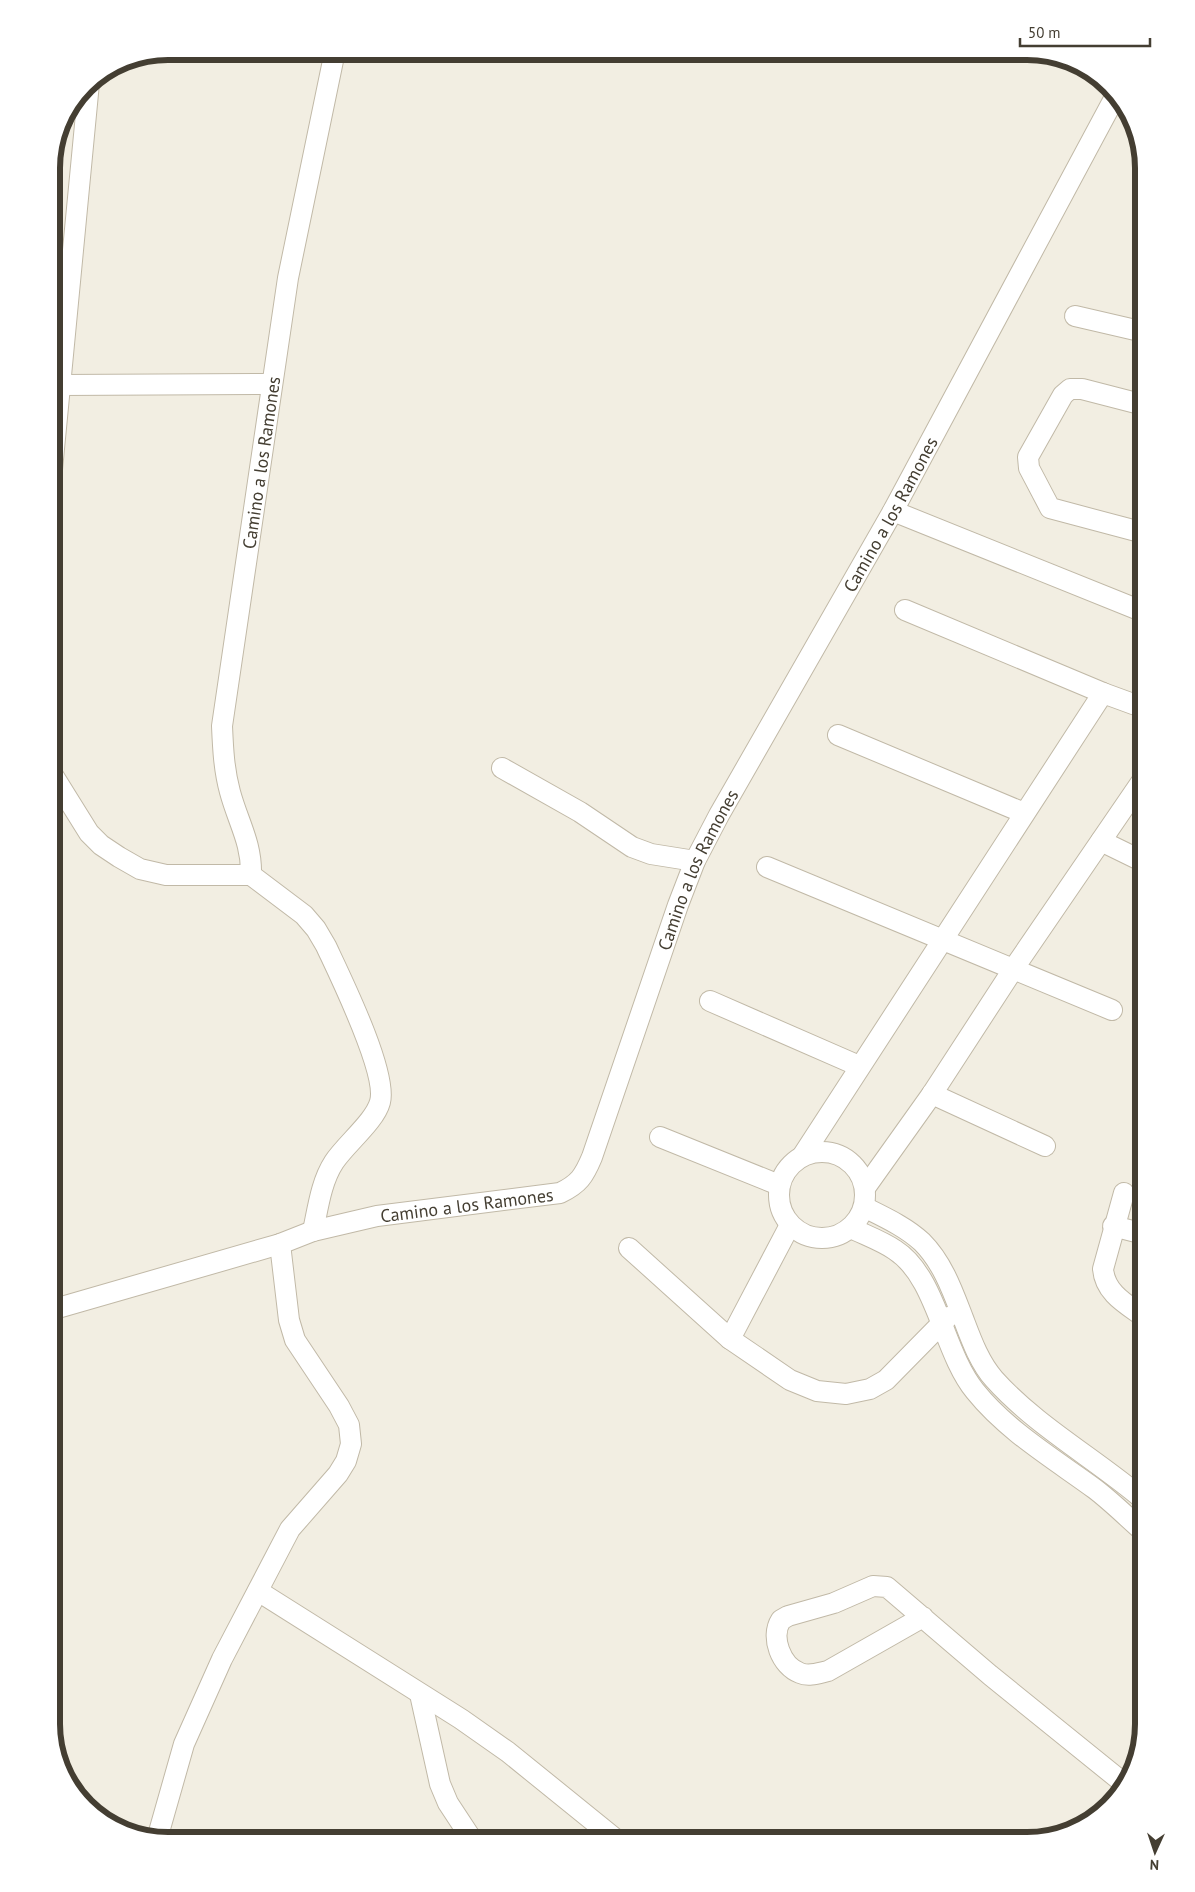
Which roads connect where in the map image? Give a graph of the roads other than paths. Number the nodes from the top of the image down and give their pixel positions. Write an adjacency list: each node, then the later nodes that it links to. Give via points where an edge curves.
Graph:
1 (333, 60): 6 (street, Camino a los Ramones, via 288,278)
2 (88, 96): 7 (street)
3 (1112, 102): 9 (street, Camino a los Ramones)
4 (1075, 316): 5 (street)
5 (1135, 330)
6 (272, 384): 7 (street); 24 (street, Camino a los Ramones, via 222,726 225,771 251,853)
7 (60, 385)
8 (1135, 403): 10 (street, via 1070,389 1063,395 1028,457 1029,468 1050,508)
9 (893, 511): 11 (street); 22 (street, Camino a los Ramones)
10 (1135, 531)
11 (1135, 607)
12 (905, 610): 13 (street)
13 (1102, 693): 14 (street); 19 (street)
14 (1135, 705)
15 (838, 735): 19 (street)
16 (502, 768): 22 (street, via 580,812 632,847 650,854)
17 (60, 786): 24 (street, via 89,833 102,845 140,868 166,875)
18 (1135, 791): 20 (street)
19 (1024, 813): 25 (street)
20 (1101, 841): 21 (street); 26 (street)
21 (1135, 858)
22 (695, 862): 40 (street, Camino a los Ramones, via 592,1157 585,1173 572,1188 560,1193 377,1216)
23 (767, 867): 25 (street)
24 (251, 876): 40 (street, via 304,915 316,929 363,1030 381,1085 376,1111 338,1157 326,1179)
25 (942, 939): 26 (street); 29 (street)
26 (1014, 968): 28 (street); 30 (street)
27 (710, 1001): 29 (street)
28 (1112, 1010)
29 (859, 1066): 33 (street)
30 (932, 1094): 32 (street); 36 (street)
31 (660, 1137): 34 (street)
32 (1045, 1146)
33 (803, 1156): 34 (street, via 788,1168); 36 (street, via 822,1151 842,1156 858,1169)
34 (779, 1185): 37 (street, via 778,1199)
35 (1124, 1193): 38 (street)
36 (865, 1197): 39 (street, via 859,1218); 44 (street, via 922,1242 937,1260)
37 (790, 1225): 39 (street, via 803,1235 820,1239 836,1237); 48 (street)
38 (1113, 1226): 41 (street); 46 (street, via 1102,1269 1103,1278 1114,1294)
39 (851, 1228): 47 (street, via 896,1250 912,1266 927,1289)
40 (313, 1231): 42 (street, Camino a los Ramones)
41 (1135, 1232)
42 (280, 1244): 45 (street, Camino a los Ramones); 51 (street, via 289,1320 295,1340 339,1406 349,1426 351,1444 338,1474 290,1529)
43 (629, 1248): 48 (street)
44 (959, 1306): 47 (street); 49 (street, via 974,1346 1013,1399)
45 (60, 1307)
46 (1135, 1310)
47 (941, 1324): 48 (street, via 886,1380 870,1389 846,1394 817,1390 790,1380); 50 (street, via 973,1390 994,1413 1098,1491)
48 (730, 1338)
49 (1135, 1492)
50 (1135, 1523)
51 (258, 1591): 53 (street); 55 (street, via 218,1666 184,1744)
52 (923, 1617): 52 (street, via 828,1671 812,1675 801,1674 788,1666 781,1655 776,1633 781,1620 788,1616 880,1585 887,1587); 54 (street)
53 (420, 1694): 56 (street, via 440,1784); 57 (street, via 508,1752)
54 (1120, 1780)
55 (159, 1832)
56 (466, 1832)
57 (607, 1832)

